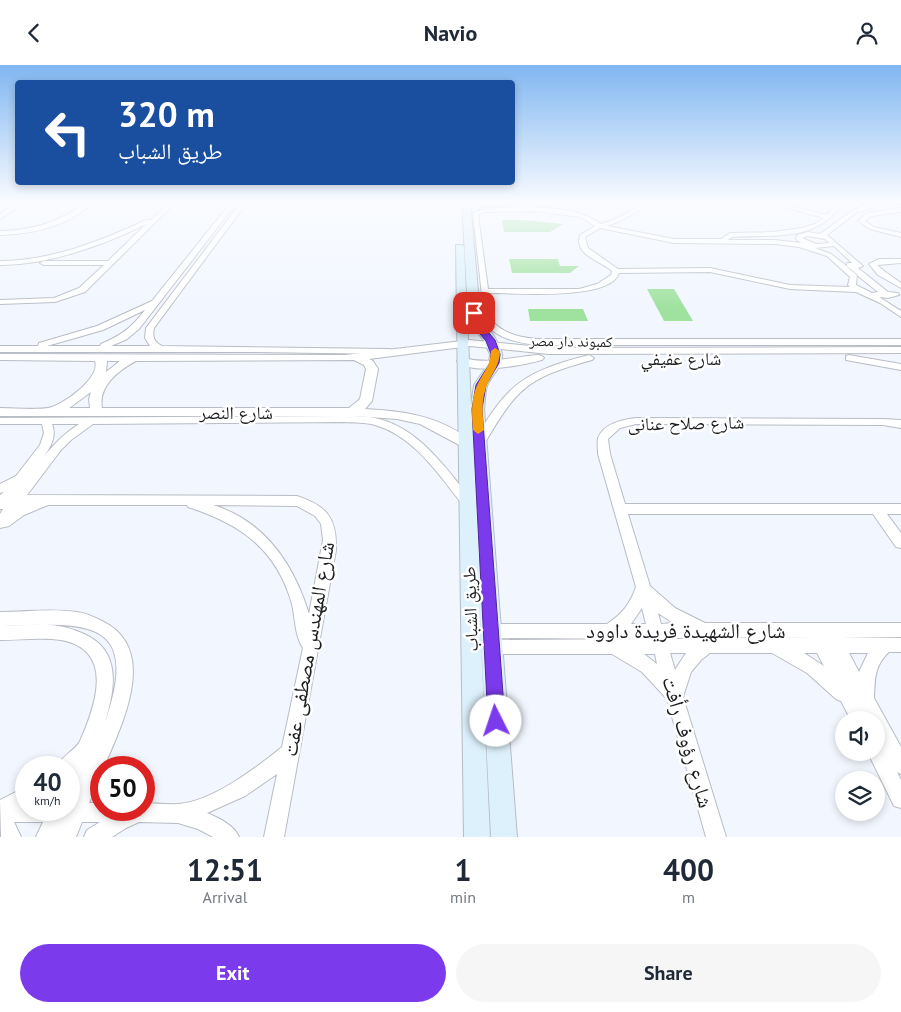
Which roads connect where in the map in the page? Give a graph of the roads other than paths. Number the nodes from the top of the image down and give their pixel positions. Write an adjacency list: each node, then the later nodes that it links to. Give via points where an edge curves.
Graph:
1 (115, 237): 17 (street, via 85,249)
2 (136, 237): 18 (street)
3 (207, 237): 26 (street)
4 (213, 237): 31 (street)
5 (464, 237): 39 (main road, طريق الشباب)
6 (467, 237): 33 (main road, via 474,313 479,327)
7 (478, 237): 24 (street, كمبوند دار مصر)
8 (582, 237): 20 (street, via 582,244 593,257)
9 (654, 237): 23 (street, كمبوند دار مصر, via 682,242 775,242 807,246 829,255 852,273)
10 (684, 237): 12 (street)
11 (824, 237): 14 (street)
12 (724, 239): 13 (street)
13 (799, 239): 15 (street)
14 (832, 241): 15 (street, via 831,245); 25 (street)
15 (816, 246): 21 (street, via 838,255)
16 (901, 261): 22 (street, via 879,261 873,265)
17 (17, 263): 18 (street); 19 (street)
18 (110, 263): 27 (street, via 82,290 65,297 44,302)
19 (2, 265)
20 (616, 271): 23 (street, via 710,270 790,287); 24 (street, via 615,276 587,290)
21 (871, 282): 23 (street, via 862,282); 25 (street); 25 (street)
22 (901, 287): 25 (street)
23 (855, 289): 25 (street); 29 (street, via 883,301)
24 (484, 291): 32 (street, كمبوند دار مصر, via 486,315 491,326 505,335 525,341)
25 (890, 293): 28 (street)
26 (158, 299): 30 (street); 35 (street, via 100,328)
27 (0, 302)
28 (901, 307)
29 (901, 315)
30 (131, 332): 31 (street); 40 (street)
31 (148, 332): 36 (street, via 150,342)
32 (901, 342)
33 (494, 346): 39 (street, شارع عفيفي, via 478,343); 41 (street, شارع عفيفي); 49 (main road)
34 (0, 349): 35 (street)
35 (22, 349): 40 (street)
36 (160, 349): 38 (street); 40 (street)
37 (901, 350): 42 (street, شارع عفيفي)
38 (389, 352): 39 (street, via 436,349); 45 (street)
39 (463, 352): 49 (street, شارع عفيفي, via 478,365); 57 (main road, طريق الشباب)
40 (98, 353): 43 (street); 44 (street); 52 (street, via 103,360 102,369 85,392)
41 (525, 354): 42 (street, شارع عفيفي); 46 (street, شارع عفيفي); 49 (street, شارع عفيفي)
42 (724, 354): 46 (street, شارع عفيفي); 47 (street, شارع عفيفي)
43 (0, 357)
44 (136, 357): 45 (street); 54 (street, via 114,370 97,393)
45 (354, 357): 53 (street, via 369,363 372,369 366,401)
46 (589, 358): 57 (street, via 548,370 520,385 500,405)
47 (849, 358): 48 (street, شارع عفيفي); 50 (street)
48 (901, 358)
49 (495, 363): 57 (main road, طريق الشباب, via 479,393)
50 (901, 367)
51 (0, 412): 52 (street, شارع النصر)
52 (48, 416): 54 (street, شارع النصر); 55 (street); 59 (street, via 49,436 45,446)
53 (349, 416): 54 (street, شارع النصر); 57 (street, شارع النصر, via 397,415 424,420); 62 (street, via 382,423 406,438 432,461)
54 (93, 417): 58 (street, via 57,447)
55 (0, 421)
56 (901, 424): 63 (street, شارع صلاح عنانى, via 883,421 636,421 618,425 606,433 602,446)
57 (472, 443): 62 (main road, طريق الشباب); 77 (main road, طريق الشباب)
58 (34, 477): 59 (street); 60 (street, via 40,494)
59 (4, 499): 60 (street, شارع المهندس مصطفى عفت); 66 (street)
60 (55, 500): 61 (street, شارع المهندس مصطفى عفت); 66 (street, via 20,512)
61 (173, 500): 82 (street, via 225,515 267,544 284,565 296,590 305,619); 82 (street, شارع المهندس مصطفى عفت, via 296,501 321,513 328,523 330,536)
62 (467, 502): 76 (main road, طريق الشباب)
63 (620, 509): 64 (street); 68 (street, شارع صلاح عنانى)
64 (876, 509): 65 (street); 67 (street)
65 (901, 509)
66 (0, 524)
67 (901, 543)
68 (642, 587): 70 (street, via 640,598 629,617); 74 (street, شارع صلاح عنانى); 75 (street, via 664,609)
69 (0, 619): 86 (street, via 85,620 104,627 118,640 125,658 126,681 119,710)
70 (610, 630): 74 (street, شارع الشهيدة فريدة داوود); 77 (street, شارع الشهيدة فريدة داوود)
71 (821, 630): 72 (street, شارع الشهيدة فريدة داوود); 75 (street, شارع الشهيدة فريدة داوود); 80 (street)
72 (901, 630)
73 (0, 633): 86 (street, via 68,634 94,649 102,661 106,677)
74 (658, 638): 75 (street, شارع الشهيدة فريدة داوود); 81 (street, شارع الشهيدة فريدة داوود); 83 (street, شارع رؤوف رأفت)
75 (708, 638): 79 (street, شارع الشهيدة فريدة داوود); 83 (street, via 682,671)
76 (470, 639): 77 (street, شارع الشهيدة فريدة داوود); 109 (main road, طريق الشباب)
77 (491, 639): 81 (street, شارع الشهيدة فريدة داوود); 110 (main road, طريق الشباب)
78 (893, 645): 80 (street, شارع الشهيدة فريدة داوود); 84 (street, via 875,655 868,667)
79 (772, 646): 80 (street, شارع الشهيدة فريدة داوود); 84 (street, via 814,668)
80 (829, 646): 84 (street)
81 (612, 647): 83 (street, via 641,660)
82 (309, 653): 87 (street, شارع المهندس مصطفى عفت)
83 (676, 699): 111 (street, شارع رؤوف رأفت)
84 (859, 703): 85 (street); 91 (street)
85 (859, 711)
86 (94, 749): 88 (street); 89 (street); 92 (street); 93 (street)
87 (290, 752): 99 (street, via 238,791 208,805); 108 (street, شارع المهندس مصطفى عفت)
88 (99, 756)
89 (80, 758)
90 (881, 761): 94 (street)
91 (901, 765)
92 (80, 769)
93 (80, 778)
94 (901, 799)
95 (15, 803): 97 (street)
96 (155, 812): 99 (street)
97 (0, 813): 98 (street); 103 (street)
98 (15, 813)
99 (178, 813): 107 (street, via 200,819)
100 (57, 821): 104 (street)
101 (65, 821): 105 (street)
102 (119, 821): 106 (street)
103 (11, 837)
104 (46, 837)
105 (66, 837)
106 (94, 837)
107 (229, 837)
108 (274, 837)
109 (477, 837)
110 (504, 837)
111 (716, 837)

